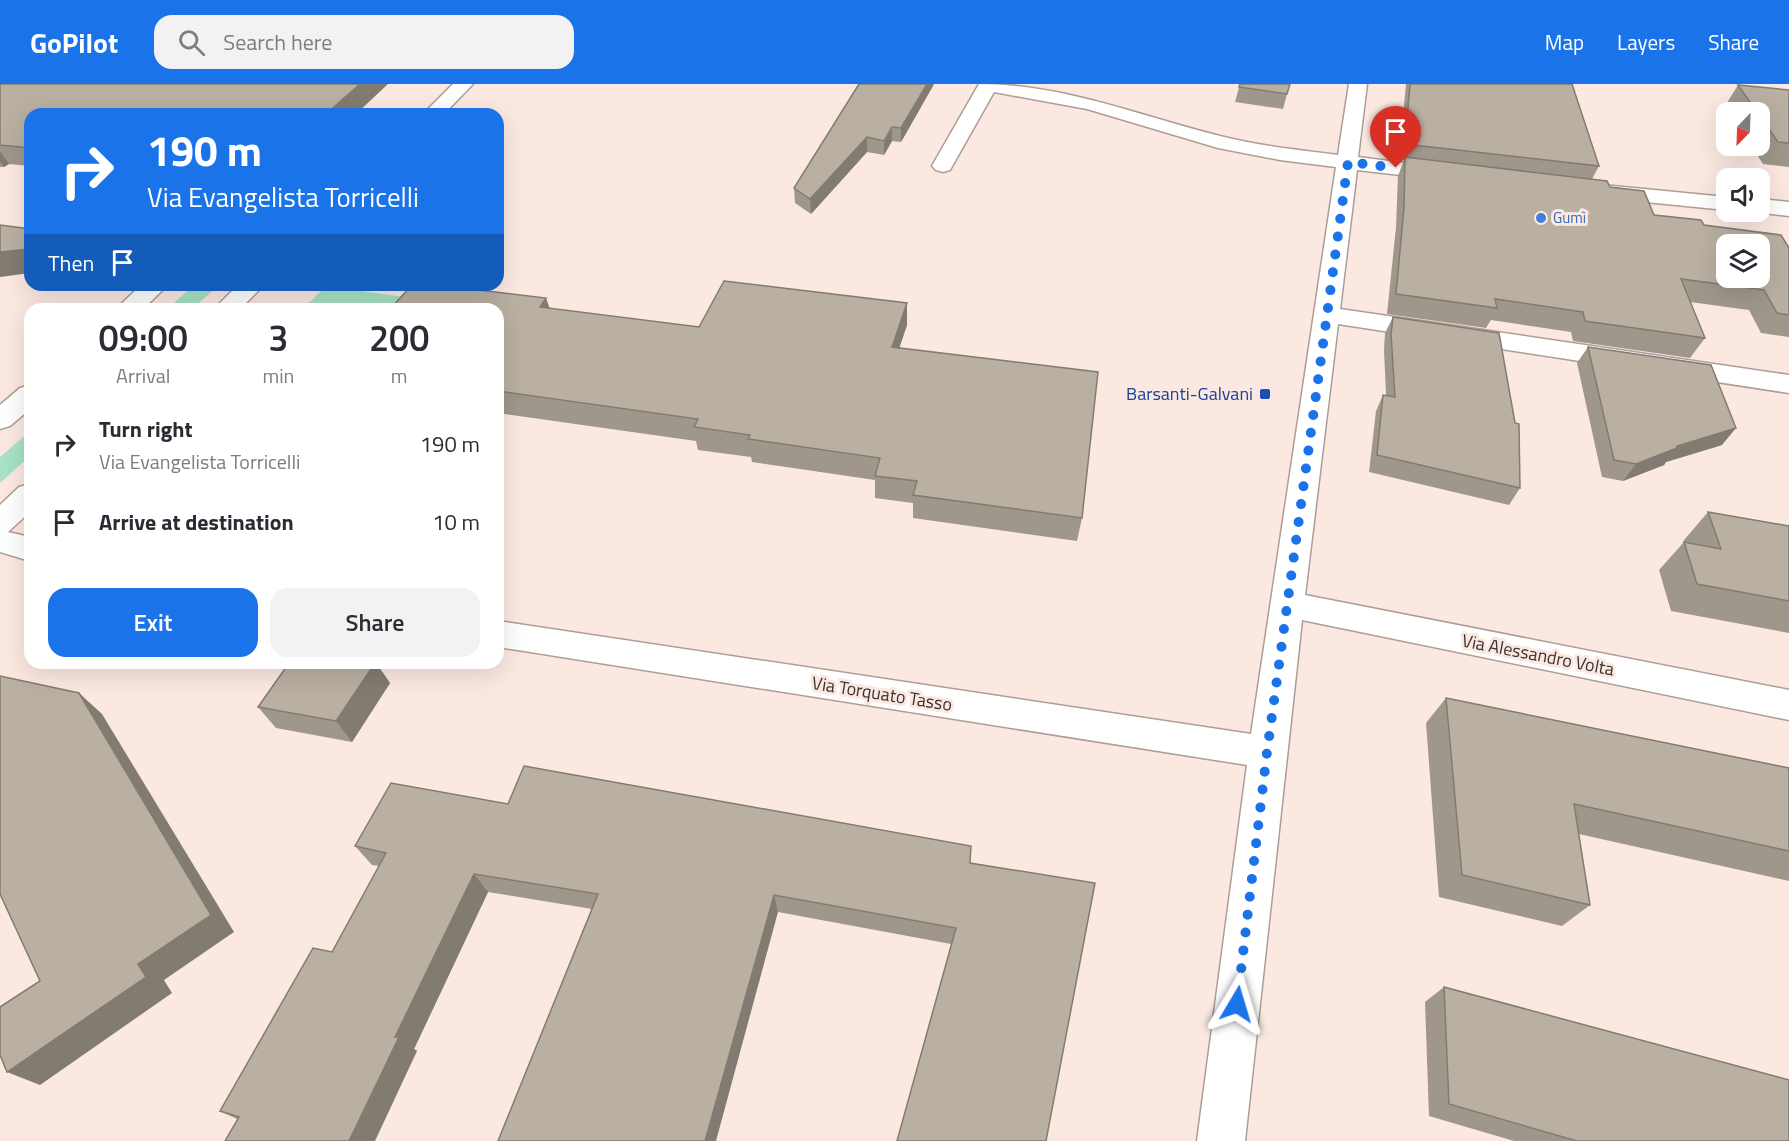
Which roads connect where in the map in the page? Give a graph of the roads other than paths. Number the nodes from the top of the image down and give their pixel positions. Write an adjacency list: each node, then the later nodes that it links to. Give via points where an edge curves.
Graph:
1 (465, 84): 4 (street)
2 (1358, 84): 5 (street)
3 (989, 85): 5 (street, via 1118,111 1218,142); 6 (street)
4 (439, 108)
5 (1348, 162): 7 (street); 16 (street)
6 (942, 166)
7 (1466, 176)
8 (1584, 190): 9 (street)
9 (1716, 203)
10 (1770, 207): 11 (street)
11 (1789, 209)
12 (149, 291): 14 (street)
13 (246, 291): 15 (street)
14 (135, 303)
15 (232, 303)
16 (1327, 315): 17 (street); 24 (street)
17 (1789, 384)
18 (24, 399): 19 (street)
19 (0, 420)
20 (24, 500): 21 (street)
21 (0, 523)
22 (0, 542): 23 (street)
23 (24, 548)
24 (1287, 604): 26 (street, Via Alessandro Volta); 27 (street)
25 (504, 635): 27 (street, Via Torquato Tasso)
26 (1789, 705)
27 (1267, 752): 28 (street)
28 (1221, 1141)

